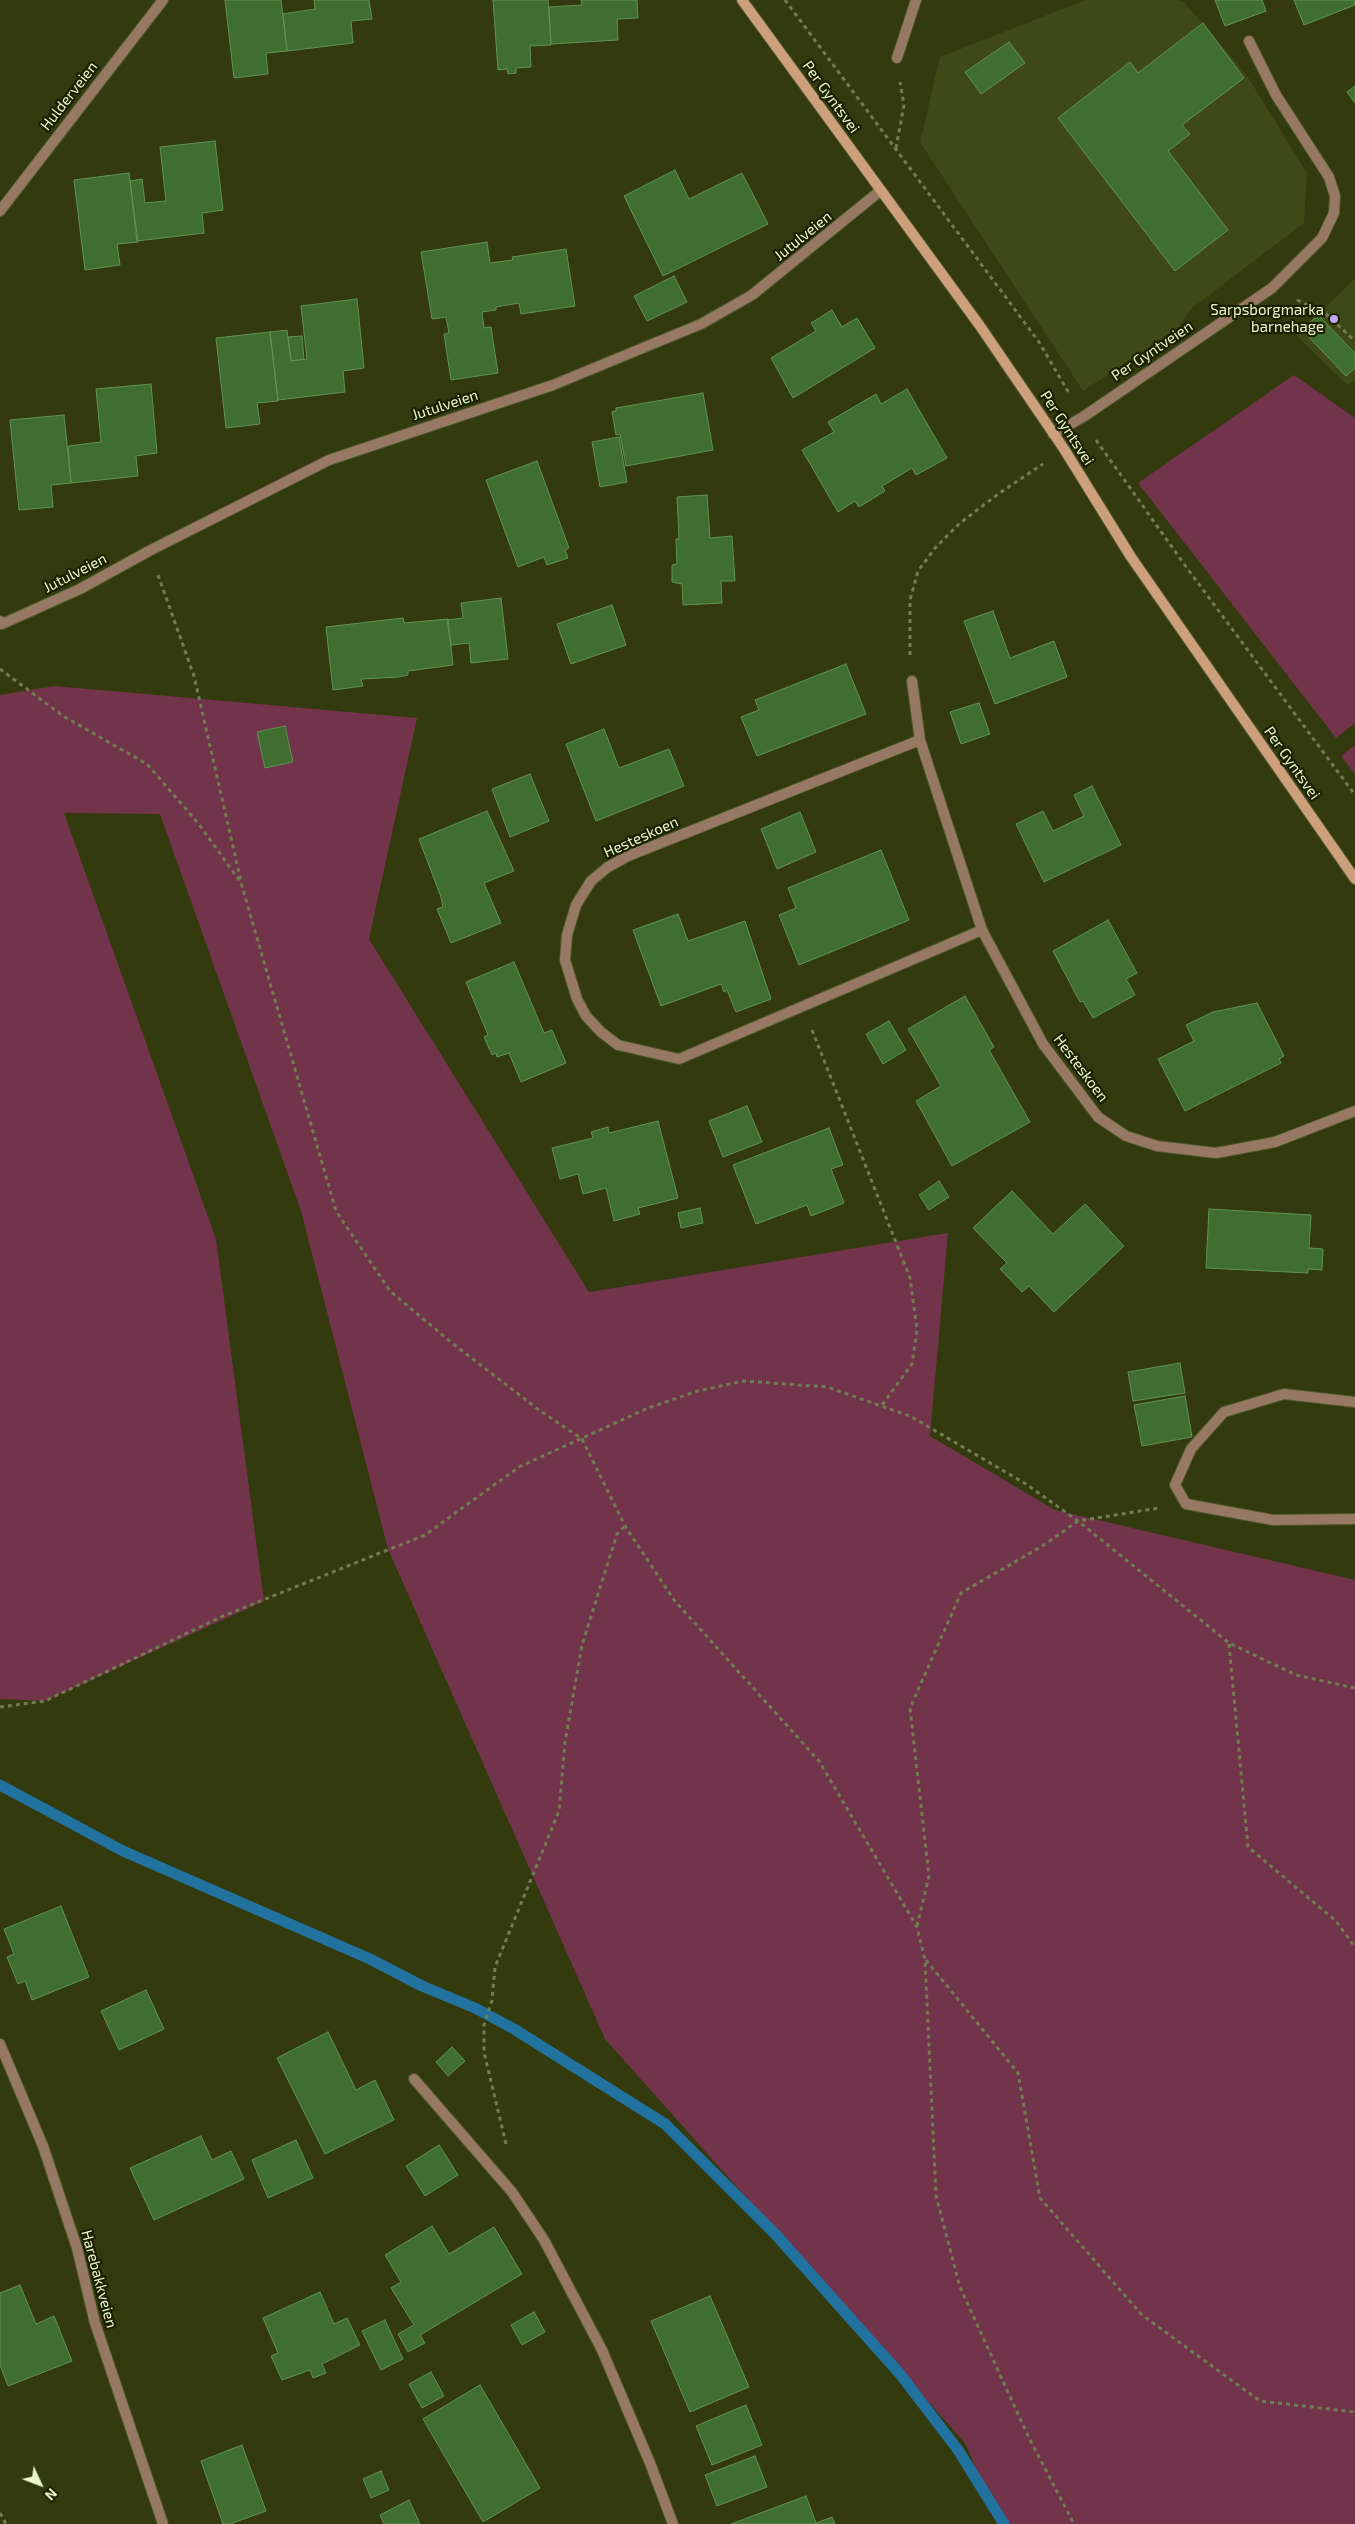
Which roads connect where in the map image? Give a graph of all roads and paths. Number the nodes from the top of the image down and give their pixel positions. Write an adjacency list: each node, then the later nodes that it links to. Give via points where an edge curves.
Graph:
1 (163, 0): 8 (street, Hulderveien)
2 (742, 0): 7 (street, Per Gyntsvei)
3 (916, 0): 5 (street)
4 (1249, 41): 9 (street, Per Gyntveien, via 1276,95 1329,177 1335,196 1334,214 1322,238)
5 (897, 58): 6 (path, via 904,105)
6 (896, 148)
7 (880, 191): 11 (street, Per Gyntsvei, via 980,326); 13 (street, Jutulveien, via 752,296 701,324 552,385 329,460)
8 (0, 211)
9 (1272, 288): 10 (path, via 1326,314); 11 (street, Per Gyntveien)
10 (1355, 341)
11 (1054, 434): 12 (street, Per Gyntsvei)
12 (1064, 449): 16 (path, via 960,523 936,546 918,571 910,600); 18 (street, Per Gyntsvei, via 1131,556)
13 (149, 551): 14 (street, Jutulveien, via 80,589); 19 (path, via 194,676)
14 (1, 623)
15 (0, 669): 19 (path, via 63,716 146,764 198,823)
16 (912, 681): 17 (street)
17 (920, 740): 20 (street, Hesteskoen); 21 (street, Hesteskoen, via 628,856 591,881 576,905 567,935 565,960 571,981 586,1016 618,1044 679,1059)
18 (1355, 879)
19 (242, 886): 25 (path, via 336,1211 390,1291 538,1410)
20 (982, 930): 21 (street, Hesteskoen); 22 (street, Hesteskoen, via 1043,1044 1098,1117 1126,1136 1157,1146 1216,1153 1275,1142)
21 (803, 1006): 24 (path, via 910,1278 917,1330 912,1364)
22 (1355, 1111)
23 (1355, 1402): 26 (street, via 1284,1394 1224,1412 1191,1449 1175,1485)
24 (882, 1405): 25 (path, via 827,1387 744,1381 698,1391 648,1408); 28 (path, via 935,1430 1026,1484)
25 (582, 1440): 29 (path); 32 (path, via 519,1467 425,1535 223,1616 45,1701)
26 (1186, 1504): 27 (street, via 1273,1520); 28 (path)
27 (1355, 1518)
28 (1078, 1521): 30 (path); 33 (path, via 961,1593 910,1708 929,1876)
29 (625, 1526): 33 (path, via 674,1600 819,1761); 38 (path, via 614,1542 582,1645 565,1742 558,1811 496,1967 492,2000 484,2025 484,2052)
30 (1229, 1643): 31 (path, via 1296,1675); 34 (path, via 1248,1847 1336,1921)
31 (1355, 1688)
32 (0, 1707)
33 (917, 1927): 35 (path)
34 (1355, 1946)
35 (925, 1960): 39 (path, via 1018,2073 1040,2198 1142,2314 1260,2401); 44 (path, via 936,2196 960,2287 1028,2436)
36 (0, 2044): 42 (street, Harebakkveien, via 43,2146 77,2248 95,2323)
37 (414, 2079): 43 (street, via 512,2192 544,2240 602,2350)
38 (507, 2148)
39 (1355, 2412)
40 (0, 2513): 41 (path)
41 (6, 2524)
42 (163, 2524)
43 (673, 2524)
44 (1074, 2524)

